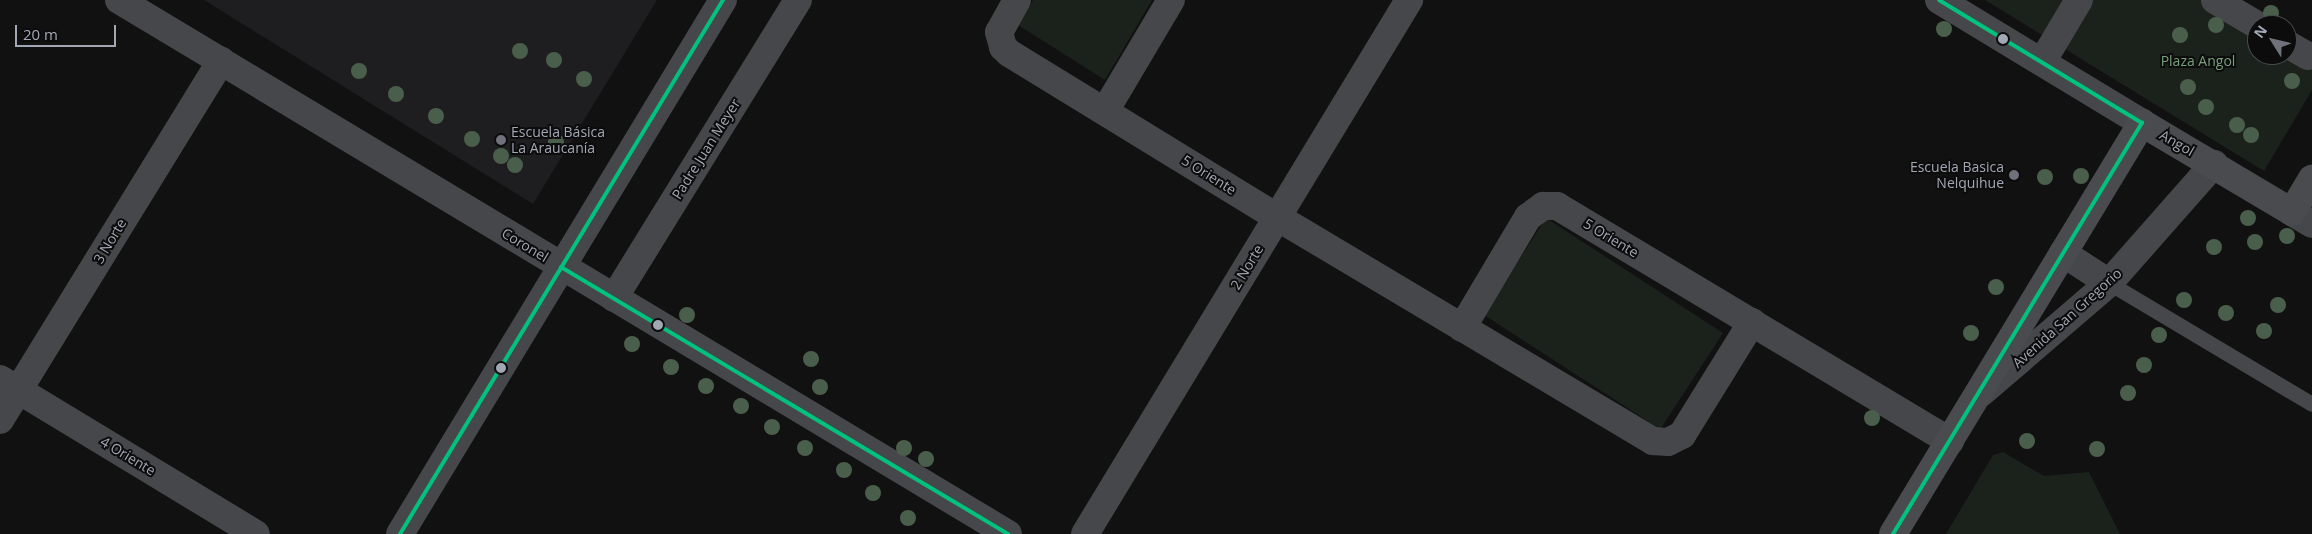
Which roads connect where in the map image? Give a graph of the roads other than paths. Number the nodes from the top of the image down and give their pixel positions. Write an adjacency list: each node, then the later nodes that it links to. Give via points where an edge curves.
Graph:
1 (120, 0): 11 (street, Coronel)
2 (723, 0): 20 (street)
3 (798, 0): 22 (street, Padre Juan Meyer)
4 (1017, 0): 13 (street, 5 Oriente, via 999,32 1003,47)
5 (1171, 0): 13 (street)
6 (1409, 0): 17 (street, 2 Norte)
7 (1939, 0): 12 (street, Angol)
8 (2079, 0): 12 (street)
9 (2215, 0): 10 (street)
10 (2247, 20)
11 (221, 61): 20 (street, Coronel); 25 (street, 3 Norte)
12 (2042, 62): 14 (street, Angol)
13 (1105, 111): 17 (street, 5 Oriente)
14 (2142, 122): 15 (main road, Angol); 19 (main road, Avenida San Gregorio)
15 (2214, 164): 18 (main road, Angol); 21 (street, Avenida San Gregorio)
16 (2312, 179): 18 (main road)
17 (1277, 217): 24 (street, 5 Oriente); 33 (street, 2 Norte)
18 (2302, 218)
19 (2063, 253): 21 (street); 26 (main road, Avenida San Gregorio)
20 (562, 267): 22 (street, Coronel); 32 (street)
21 (2109, 283): 26 (street, Avenida San Gregorio); 27 (lane)
22 (614, 298): 30 (street, Coronel)
23 (1752, 322): 24 (street, 5 Oriente, via 1682,435 1660,443 1646,438); 24 (street, 5 Oriente, via 1564,210 1550,205 1534,210 1528,218); 29 (street, 5 Oriente)
24 (1462, 328)
25 (10, 384): 28 (street, 3 Norte); 31 (street, 4 Oriente)
26 (1974, 399): 29 (main road, Avenida San Gregorio)
27 (2312, 404)
28 (0, 420)
29 (1950, 441): 34 (main road, Avenida San Gregorio)
30 (1002, 532)
31 (256, 534)
32 (400, 534)
33 (1085, 534)
34 (1893, 534)

